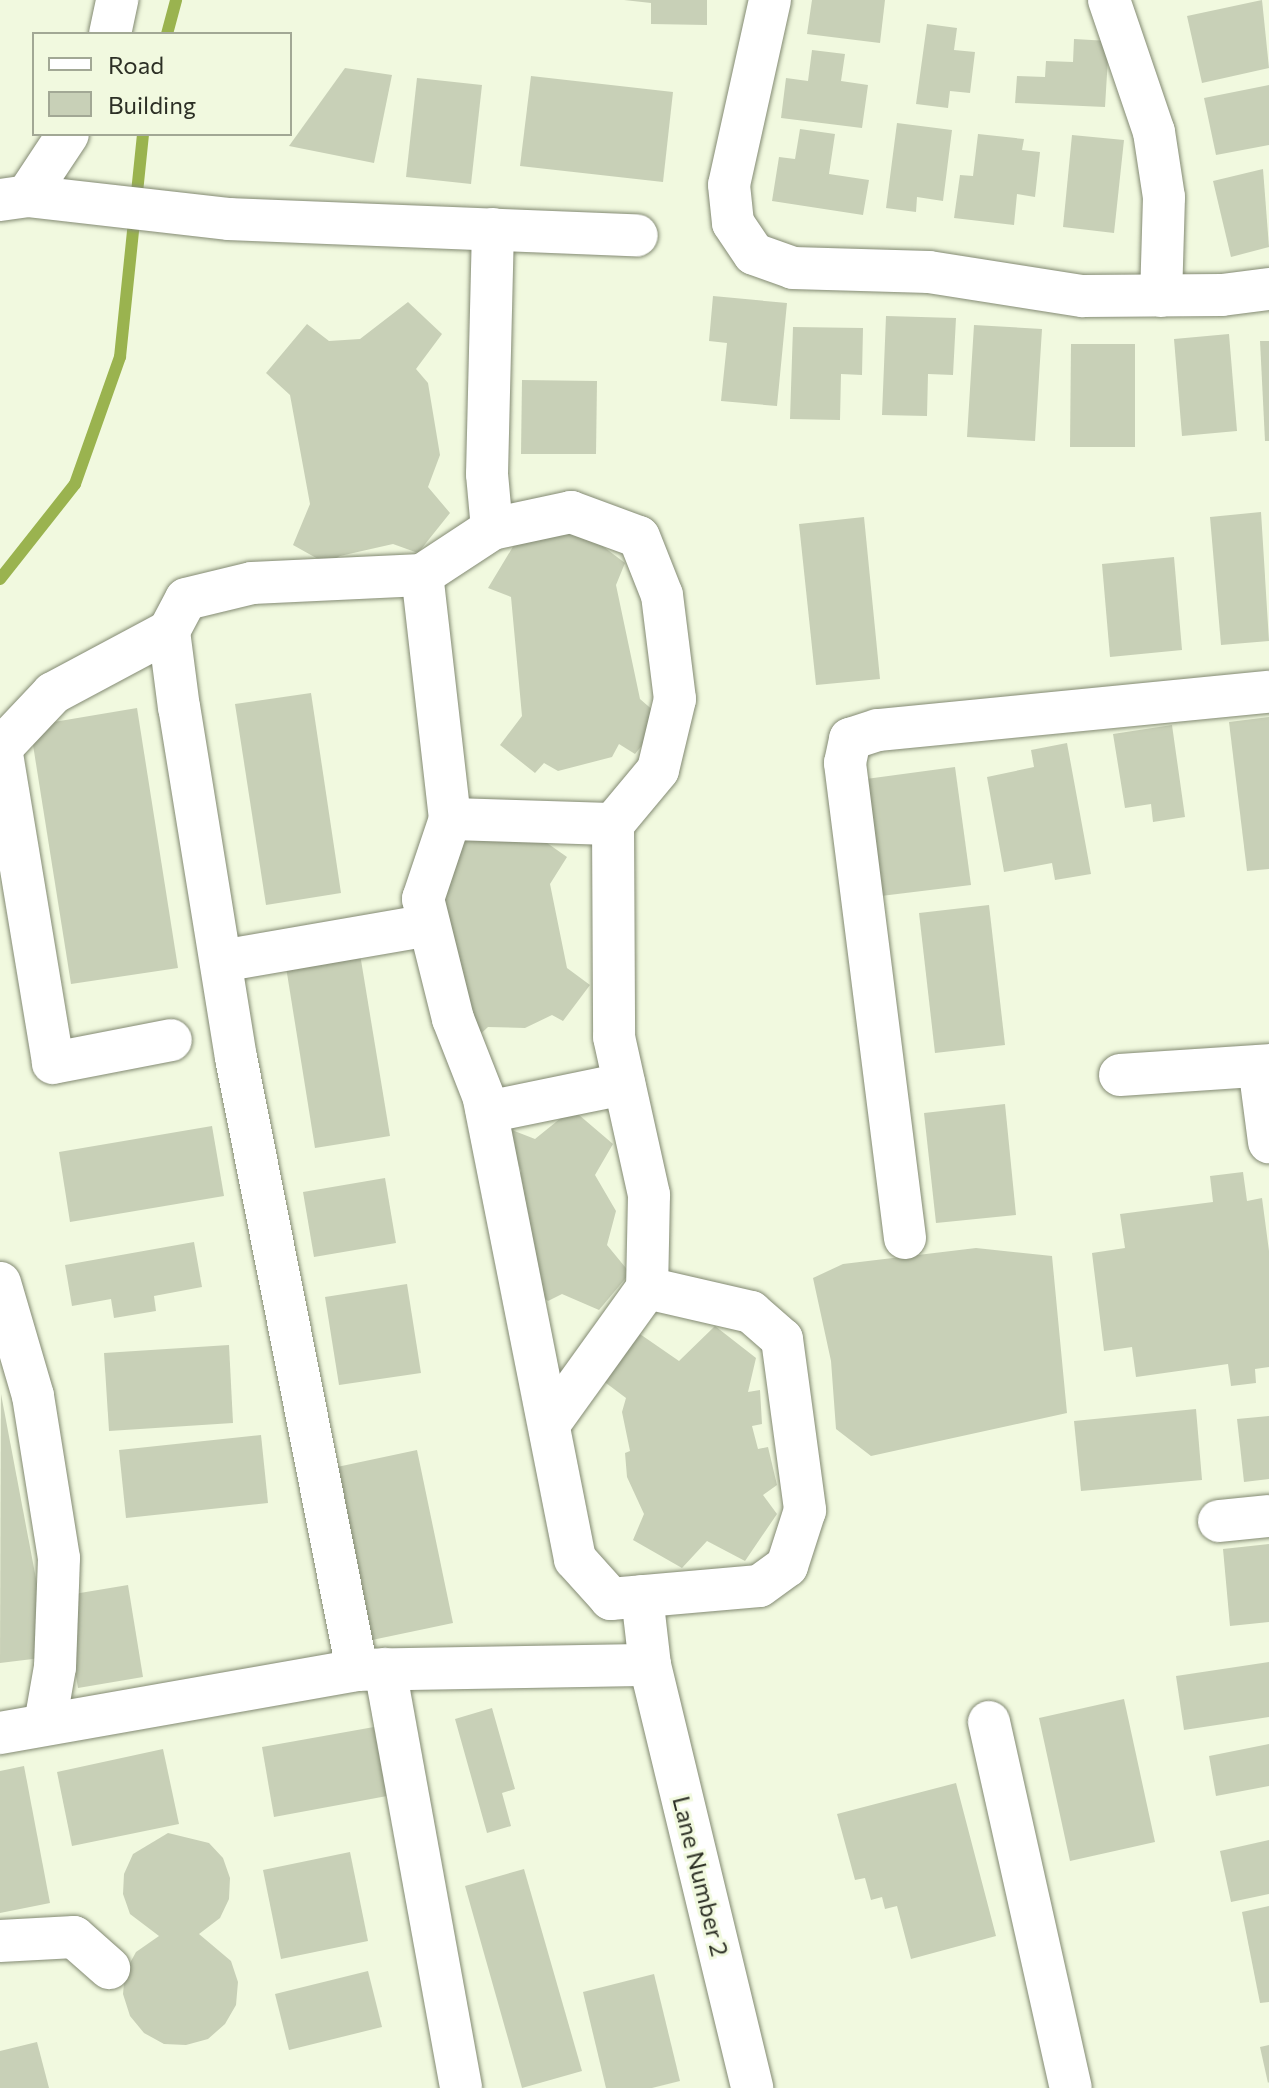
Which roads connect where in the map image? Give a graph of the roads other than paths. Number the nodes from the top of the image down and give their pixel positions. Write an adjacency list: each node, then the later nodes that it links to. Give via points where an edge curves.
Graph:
1 (117, 0): 4 (street)
2 (1109, 0): 10 (street, via 1154,132 1164,197)
3 (771, 6): 10 (street, via 729,185 733,223 754,254 793,268 929,272 1083,296)
4 (110, 32)
5 (66, 136): 6 (street)
6 (14, 198): 7 (street, via 230,219)
7 (493, 229): 8 (street); 11 (street, via 487,474)
8 (637, 235)
9 (1269, 289): 10 (street)
10 (1161, 296)
11 (492, 529): 12 (street); 16 (street, via 571,512 639,537 662,595 675,699 658,770)
12 (422, 575): 13 (street, via 252,583 186,599); 15 (street)
13 (169, 631): 18 (street); 19 (street, via 53,693 1,748 53,1063)
14 (1269, 692): 25 (street, via 878,730 850,739 845,763)
15 (450, 819): 16 (street); 17 (street, via 423,899)
16 (613, 824): 22 (street, via 614,1037)
17 (429, 925): 18 (street); 23 (street, via 453,1019)
18 (221, 961): 33 (street)
19 (171, 1040)
20 (1264, 1065): 21 (street); 24 (street)
21 (1120, 1075)
22 (624, 1084): 23 (street); 27 (street, via 649,1195)
23 (487, 1112): 28 (street)
24 (1269, 1142)
25 (905, 1238)
26 (0, 1283): 35 (street, via 33,1396 59,1558 55,1667)
27 (647, 1288): 28 (street); 31 (street, via 751,1312 782,1339 805,1510 787,1566 759,1586)
28 (550, 1423): 31 (street, via 575,1559 611,1599)
29 (1269, 1516): 30 (street)
30 (1219, 1521)
31 (642, 1596): 32 (street, Lane Number 2)
32 (650, 1665): 33 (street); 40 (street, Lane Number 2)
33 (371, 1670): 35 (street); 39 (street)
34 (989, 1722): 41 (street)
35 (45, 1724): 36 (street)
36 (0, 1733)
37 (0, 1941): 38 (street, via 74,1937)
38 (109, 1968)
39 (461, 2088)
40 (752, 2088)
41 (1071, 2088)

